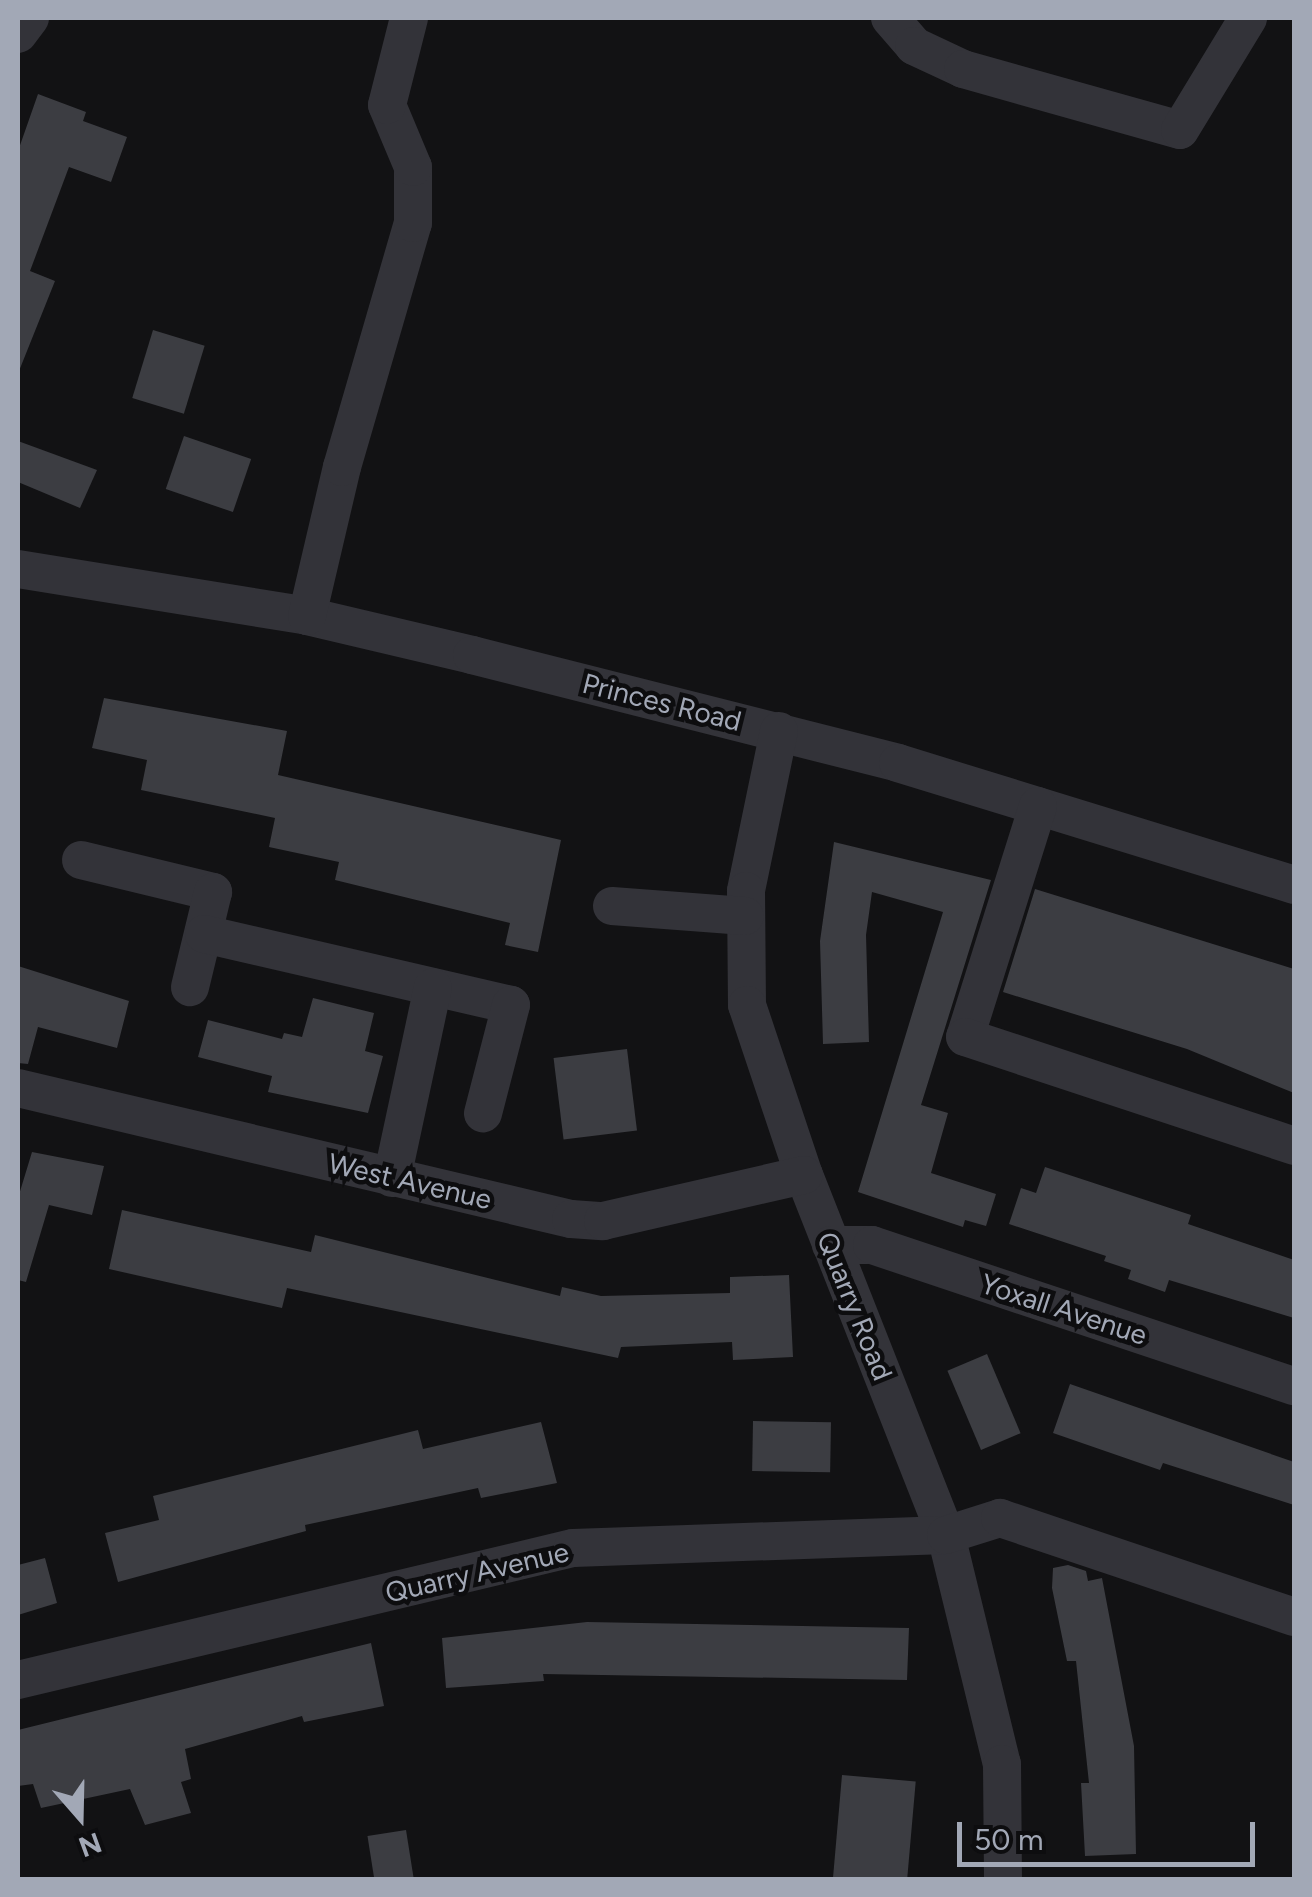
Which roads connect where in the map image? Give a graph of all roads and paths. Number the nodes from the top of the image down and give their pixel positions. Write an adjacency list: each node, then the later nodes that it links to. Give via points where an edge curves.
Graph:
1 (30, 18): 5 (street)
2 (409, 18): 7 (street, via 387,105 412,168 413,223 342,467)
3 (890, 18): 4 (street, via 914,46 963,68 1180,130)
4 (1248, 18)
5 (18, 34)
6 (18, 569): 7 (street, Princes Road)
7 (307, 616): 8 (street, Princes Road)
8 (778, 731): 9 (street, Princes Road); 13 (street, Quarry Road)
9 (1038, 806): 11 (street, Princes Road); 19 (street, via 965,1037)
10 (81, 860): 14 (street, via 213,892)
11 (1294, 885)
12 (612, 906): 13 (street)
13 (745, 916): 20 (street, Quarry Road, via 747,1006)
14 (204, 934): 15 (street); 16 (street)
15 (433, 987): 18 (street, via 511,1005); 21 (street)
16 (190, 988)
17 (18, 1088): 21 (street, West Avenue)
18 (483, 1113)
19 (1294, 1146)
20 (804, 1175): 21 (street, West Avenue, via 603,1221); 22 (street, Quarry Road)
21 (392, 1178)
22 (831, 1245): 23 (street, Yoxall Avenue, via 872,1245); 24 (street, Quarry Road)
23 (1294, 1386)
24 (946, 1535): 25 (street, Quarry Avenue, via 1000,1518); 26 (street, Quarry Avenue, via 573,1548); 27 (street, Quarry Road, via 1002,1764)
25 (1294, 1617)
26 (18, 1680)
27 (1002, 1880)

